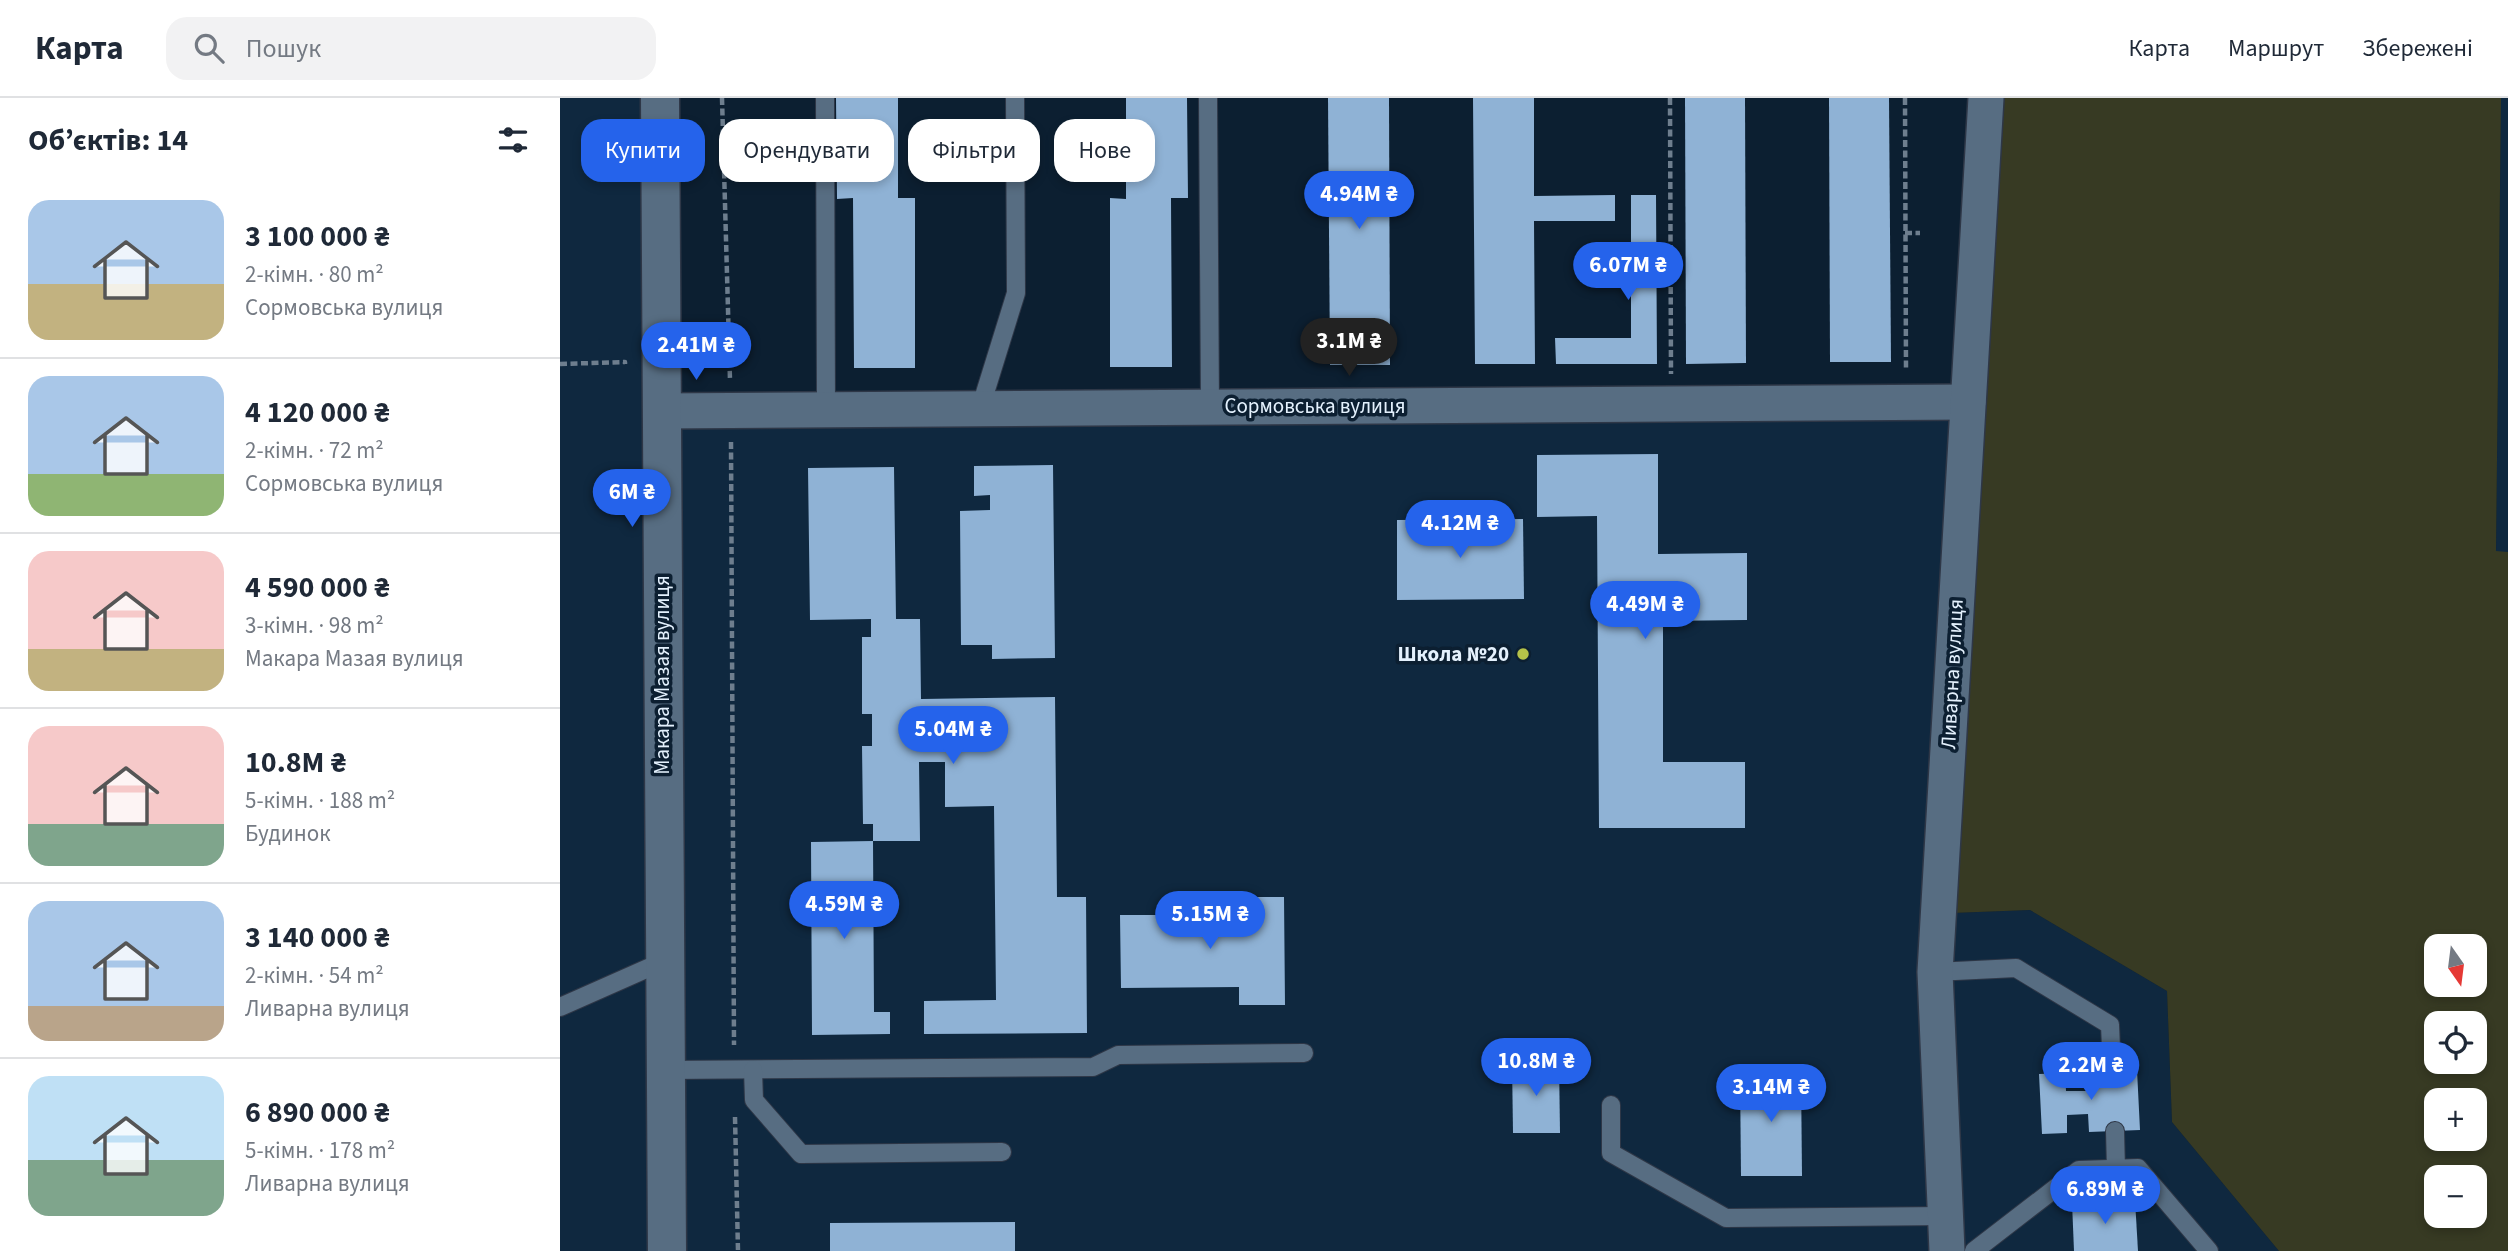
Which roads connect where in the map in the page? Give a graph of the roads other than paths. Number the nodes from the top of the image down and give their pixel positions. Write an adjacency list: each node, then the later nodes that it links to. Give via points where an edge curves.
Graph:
1 (660, 98): 10 (main road, Макара Мазая вулиця)
2 (825, 98): 8 (lane)
3 (1015, 98): 9 (lane, via 1016,293)
4 (1208, 98): 7 (lane)
5 (1986, 98): 6 (street, Ливарна вулиця)
6 (1968, 402): 7 (street, Сормовська вулиця); 12 (street, Ливарна вулиця)
7 (1210, 407): 9 (street, Сормовська вулиця)
8 (826, 409): 9 (street, Сормовська вулиця); 10 (street, Сормовська вулиця)
9 (980, 409)
10 (661, 411): 11 (main road, Макара Мазая вулиця)
11 (664, 961): 13 (lane); 15 (main road, Макара Мазая вулиця)
12 (1935, 972): 17 (lane, via 2016,968 2110,1025); 22 (street, Ливарна вулиця)
13 (560, 1007)
14 (1304, 1053): 16 (lane, via 1118,1055 1093,1067)
15 (664, 1070): 16 (lane); 23 (main road, Макара Мазая вулиця)
16 (754, 1070): 20 (lane, via 754,1100 801,1154)
17 (2112, 1071)
18 (1611, 1105): 22 (lane, via 1611,1153 1726,1219)
19 (2115, 1131): 21 (lane)
20 (1002, 1152)
21 (2116, 1169): 25 (lane, via 2080,1170); 26 (lane, via 2138,1168)
22 (1946, 1216): 24 (street, Ливарна вулиця)
23 (667, 1251)
24 (1947, 1251)
25 (1973, 1251)
26 (2209, 1251)

